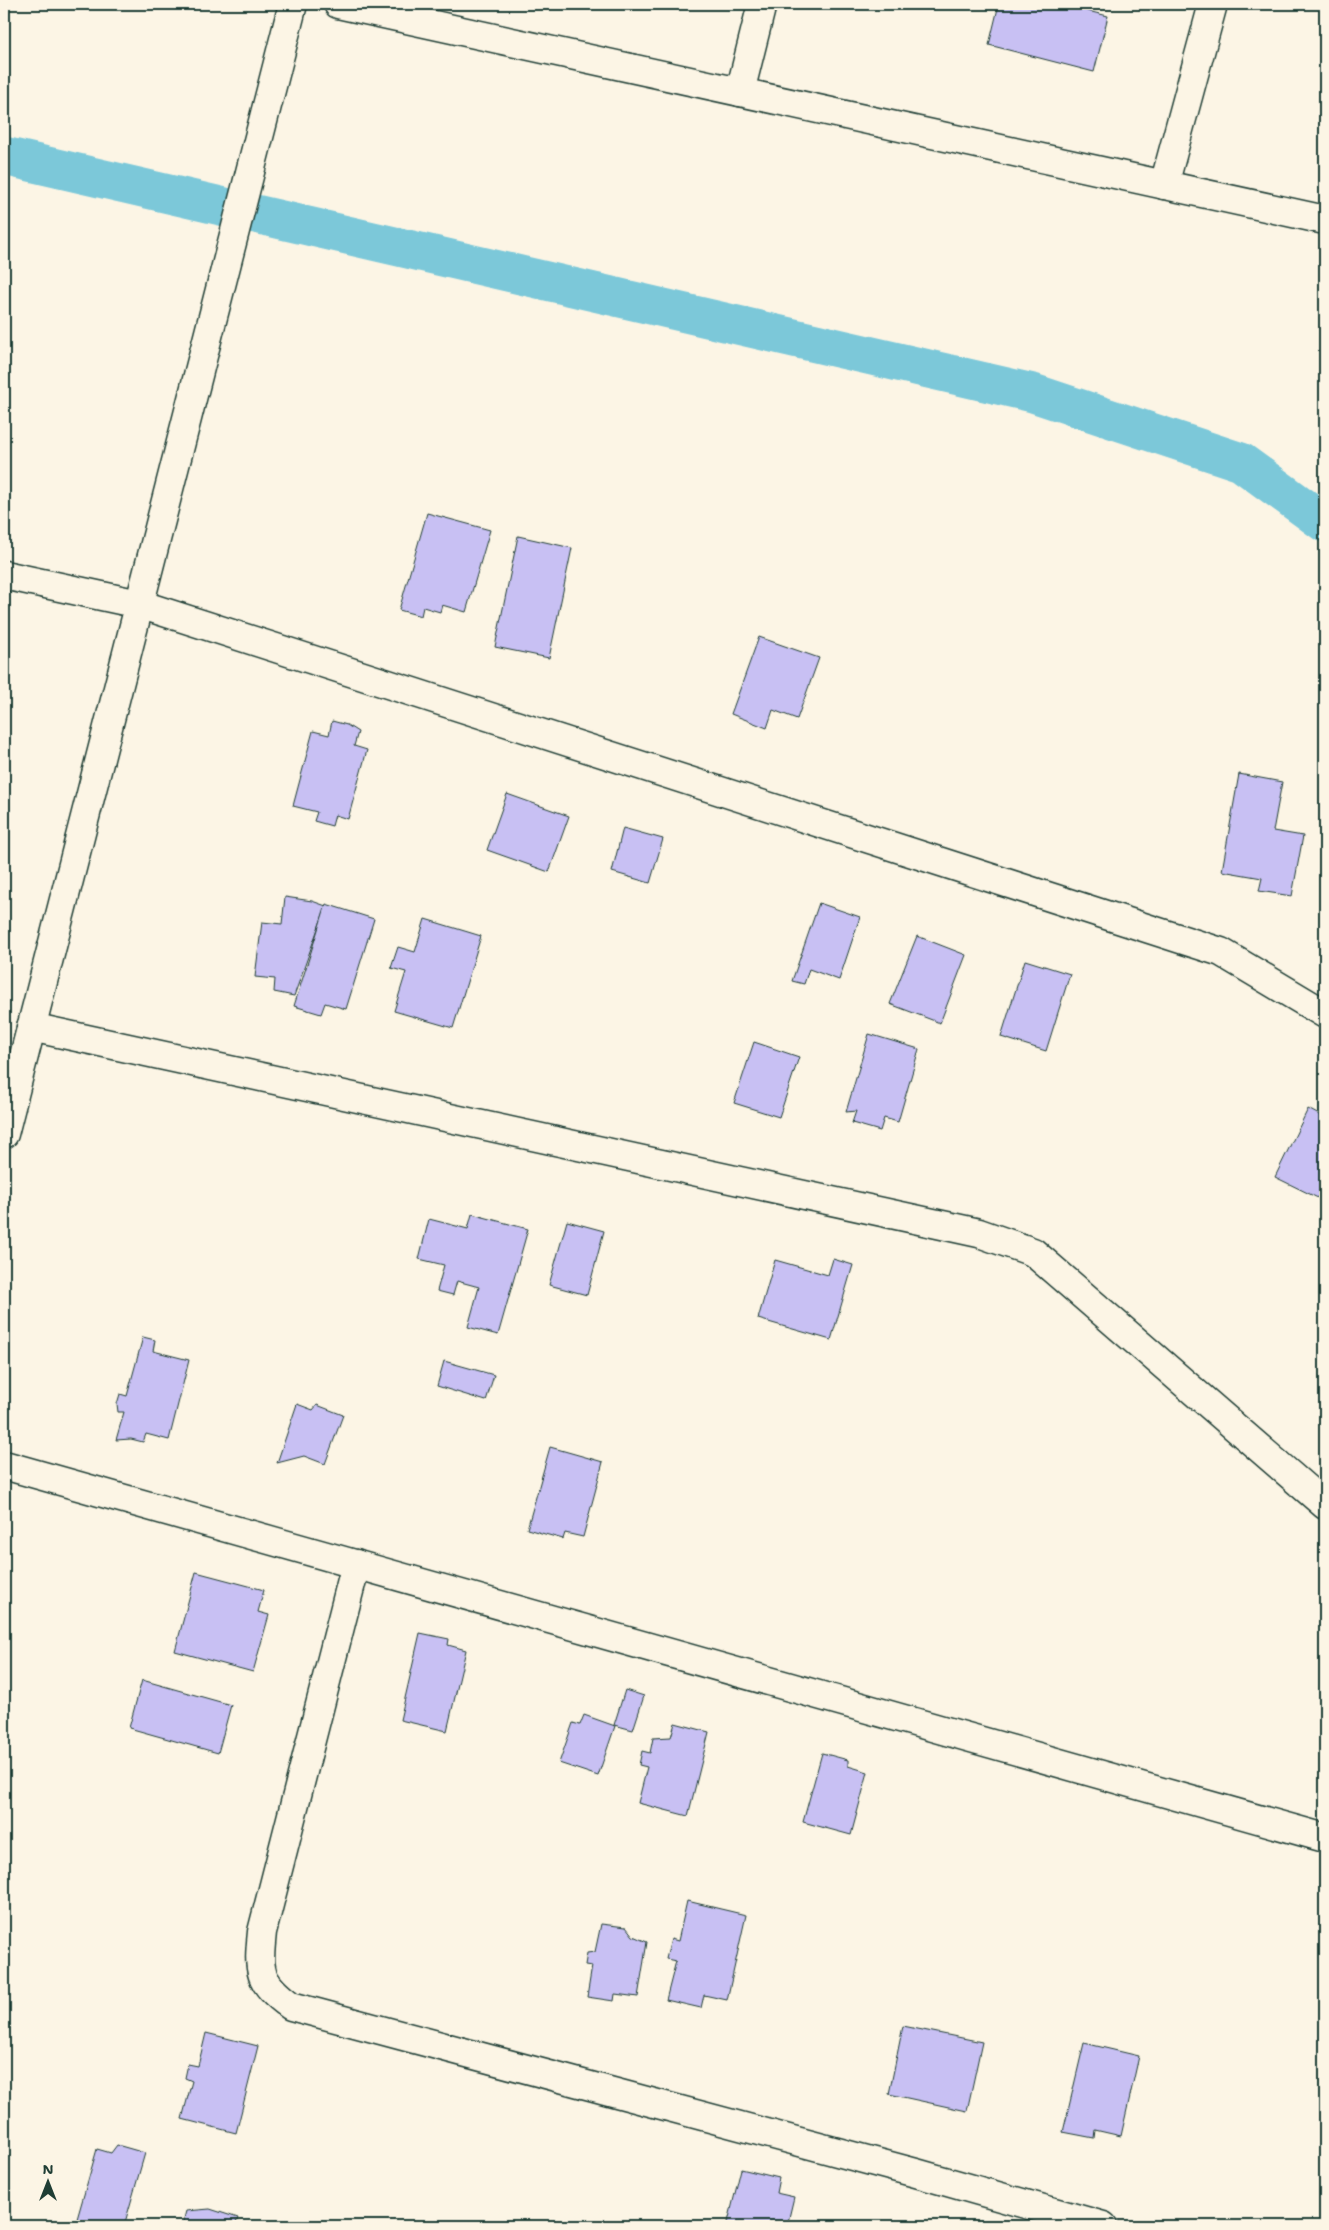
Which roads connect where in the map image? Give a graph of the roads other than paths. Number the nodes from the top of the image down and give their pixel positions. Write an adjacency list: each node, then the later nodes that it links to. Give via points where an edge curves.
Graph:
1 (293, 4): 9 (street)
2 (338, 4): 5 (street)
3 (762, 4): 5 (street)
4 (1213, 4): 6 (street)
5 (740, 92): 6 (street)
6 (1164, 185): 7 (street)
7 (1325, 220)
8 (4, 575): 9 (street)
9 (139, 604): 10 (street, via 1221,952); 11 (street)
10 (1325, 1014)
11 (31, 1026): 12 (street); 14 (street, via 979,1233 1033,1252)
12 (4, 1134)
13 (4, 1465): 15 (street)
14 (1325, 1505)
15 (356, 1564): 16 (street); 17 (street, via 262,1932 261,1974 278,1997 291,2006)
16 (1325, 1838)
17 (1103, 2226)

